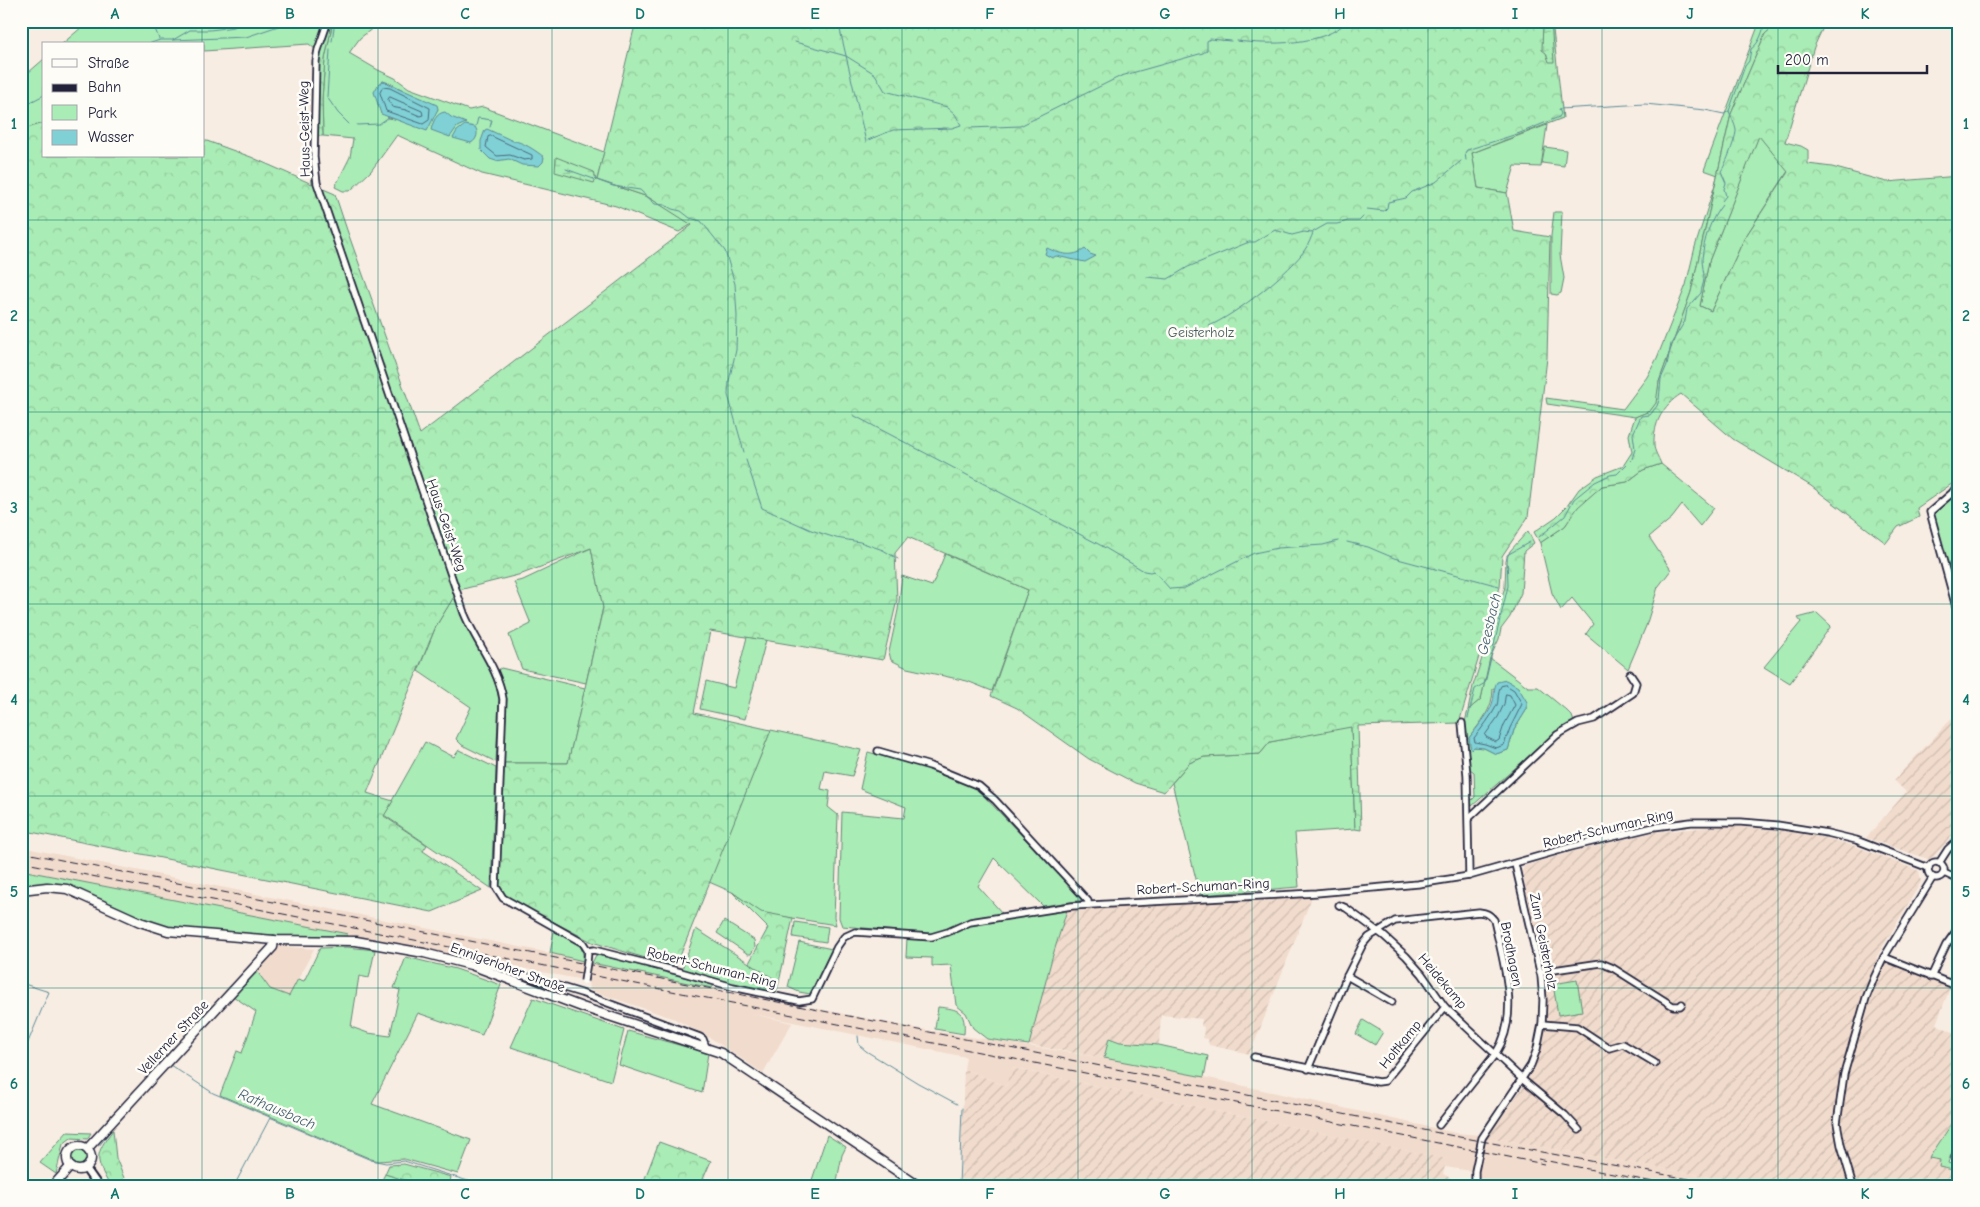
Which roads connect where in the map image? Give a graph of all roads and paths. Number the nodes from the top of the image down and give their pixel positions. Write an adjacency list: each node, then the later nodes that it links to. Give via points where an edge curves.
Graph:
1 (328, 21): 22 (street, Haus-Geist-Weg, via 316,61 314,157 317,183 464,614 501,686 496,886 502,898 583,943)
2 (1955, 489): 3 (street, via 1930,512)
3 (1959, 618)
4 (1630, 674): 7 (street, via 1636,683 1633,693 1594,719 1578,723 1557,735)
5 (1462, 723): 7 (street)
6 (878, 751): 17 (street, via 930,766 979,786 1088,901)
7 (1469, 818): 13 (street)
8 (1959, 838): 9 (street)
9 (1939, 863): 11 (street, via 1933,863); 12 (street, via 1944,867)
10 (1515, 864): 11 (street, Robert-Schuman-Ring, via 1654,827 1715,821 1777,825 1827,833 1856,840); 13 (street, Robert-Schuman-Ring); 25 (street, Zum Geisterholz)
11 (1929, 868): 14 (street)
12 (1944, 874): 14 (street, via 1939,878); 15 (street)
13 (1469, 876): 17 (street, Robert-Schuman-Ring, via 1324,892)
14 (1933, 877): 23 (street)
15 (1959, 880)
16 (21, 890): 21 (main road, Ennigerloher Straße, via 47,887 67,890 168,931)
17 (1088, 905): 22 (street, Robert-Schuman-Ring, via 970,922 931,937 855,932 844,937 837,947 812,999 799,1001)
18 (1339, 905): 20 (street, Heidekamp)
19 (1959, 927): 27 (street, via 1946,945)
20 (1377, 931): 26 (street, via 1363,944); 32 (street, Heidekamp, via 1415,965); 35 (street, Brodhagen, via 1394,920 1479,912 1491,916 1508,999 1507,1028)
21 (274, 940): 24 (main road, Ennigerloher Straße, via 370,942); 43 (main road, Vellerner Straße, via 273,947)
22 (588, 951): 29 (street, bridge)
23 (1884, 957): 27 (street); 51 (street, via 1865,1002 1839,1102 1838,1134)
24 (471, 965): 29 (street, via 482,963); 34 (main road, Ennigerloher Straße, via 582,1008)
25 (1540, 972): 31 (street, via 1601,963 1674,1006); 33 (street, Zum Geisterholz)
26 (1347, 976): 30 (street); 38 (street)
27 (1931, 977): 28 (street)
28 (1959, 987)
29 (581, 992): 34 (street, via 700,1037)
30 (1392, 1002)
31 (1682, 1004)
32 (1446, 1007): 35 (street, Heidekamp); 38 (street, Holtkamp, via 1385,1081)
33 (1542, 1024): 37 (street, via 1577,1027 1609,1048 1622,1044); 39 (street, Zum Geisterholz, via 1537,1049)
34 (706, 1047): 49 (main road, Ennigerloher Straße, via 732,1059)
35 (1496, 1053): 39 (street, Heidekamp); 40 (street)
36 (1254, 1057): 38 (street, Holtkamp)
37 (1655, 1063)
38 (1308, 1069)
39 (1523, 1080): 41 (street, Heidekamp, via 1561,1110); 50 (street, Zum Geisterholz, via 1482,1138 1475,1171)
40 (1439, 1125)
41 (1579, 1130)
42 (1959, 1148): 44 (street)
43 (87, 1149): 45 (main road, via 80,1146 72,1148 67,1160); 46 (main road, via 92,1159)
44 (1956, 1164)
45 (70, 1167): 46 (main road, via 78,1171); 47 (main road)
46 (86, 1169): 48 (street)
47 (53, 1186)
48 (98, 1186)
49 (919, 1186)
50 (1477, 1186)
51 (1853, 1186)

